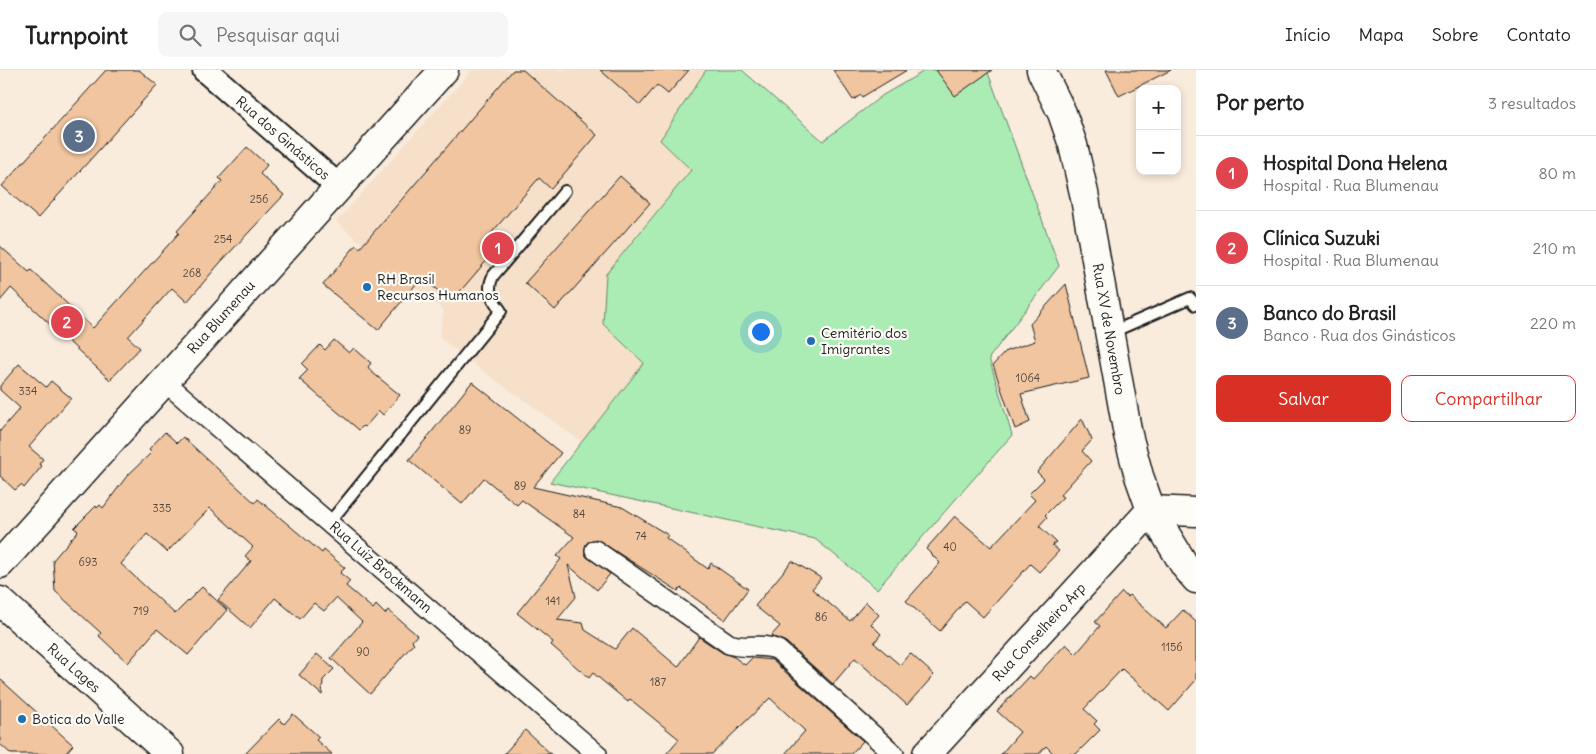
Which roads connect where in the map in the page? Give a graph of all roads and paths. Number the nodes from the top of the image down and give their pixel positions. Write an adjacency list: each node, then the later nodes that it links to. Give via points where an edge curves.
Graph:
1 (205, 70): 4 (street, Rua dos Ginásticos)
2 (444, 70): 4 (main road, Rua Blumenau)
3 (1041, 70): 7 (main road, Rua XV de Novembro, via 1073,145)
4 (338, 186): 8 (main road, Rua Blumenau)
5 (565, 191): 11 (lane, via 493,276 488,286 489,293 501,311)
6 (1196, 305): 7 (lane, via 1190,298)
7 (1110, 333): 9 (main road, Rua XV de Novembro, via 1128,435)
8 (164, 381): 11 (street, Rua Luiz Brockmann); 13 (main road, Rua Blumenau)
9 (1151, 510): 10 (main road); 14 (main road, Rua XV de Novembro); 19 (main road, Rua Conselheiro Arp)
10 (1196, 512)
11 (329, 523): 17 (street, Rua Luiz Brockmann)
12 (595, 550): 18 (street, via 729,644 738,647 764,645 778,650)
13 (0, 564)
14 (1196, 579)
15 (0, 601): 16 (main road, Rua Lages)
16 (170, 754)
17 (597, 754)
18 (894, 754)
19 (927, 754)

